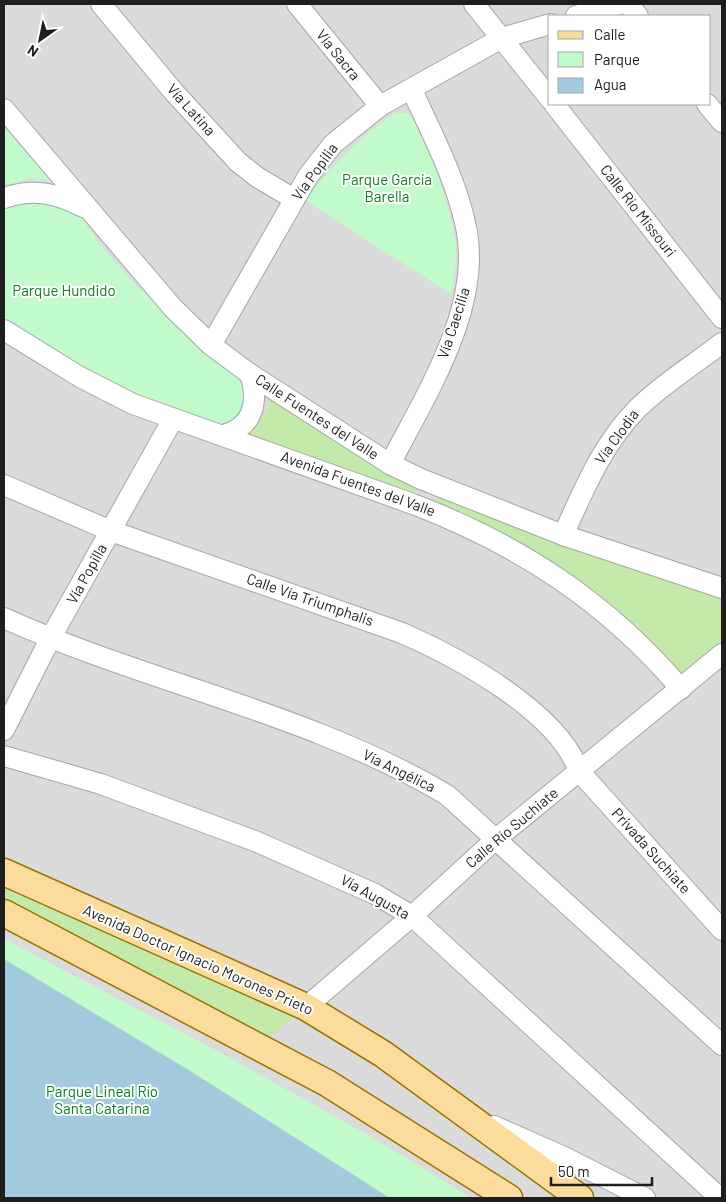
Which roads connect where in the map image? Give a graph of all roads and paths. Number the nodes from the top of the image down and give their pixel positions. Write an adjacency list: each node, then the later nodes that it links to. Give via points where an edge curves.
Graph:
1 (101, 4): 18 (street, Vía Latina, via 173,91 238,162)
2 (297, 4): 14 (street, Vía Sacra)
3 (474, 4): 9 (street)
4 (619, 4): 6 (street)
5 (628, 4): 7 (street)
6 (580, 15)
7 (637, 15)
8 (548, 25): 9 (street, Vía Popilia)
9 (502, 38): 10 (street, Vía Popilia); 11 (street)
10 (412, 90): 14 (street, Vía Popilia); 27 (street, Vía Caecilia, via 461,204 470,255 468,281 448,350)
11 (548, 96)
12 (555, 105): 20 (street, Calle Río Missouri)
13 (708, 105): 16 (street)
14 (380, 106): 18 (street, Vía Popilia, via 333,144)
15 (4, 109): 19 (street, Calle Fuentes del Valle)
16 (722, 122)
17 (4, 198): 19 (street, via 21,192 44,192 64,197)
18 (294, 199): 23 (street, Vía Popilia)
19 (88, 209): 23 (street, Calle Fuentes del Valle, via 173,308)
20 (722, 318)
21 (4, 330): 25 (street, Avenida Fuentes del Valle, via 80,377 133,404)
22 (722, 343): 32 (street, Vía Clodia, via 638,407 622,426 596,464)
23 (211, 345): 24 (street, Calle Fuentes del Valle)
24 (250, 374): 26 (street, via 255,388 254,408 242,427); 27 (street, Calle Fuentes del Valle)
25 (173, 419): 26 (street, Avenida Fuentes del Valle); 31 (street, Vía Popilla)
26 (223, 435): 30 (street, Avenida Fuentes del Valle)
27 (390, 464): 28 (street, Calle Fuentes del Valle)
28 (421, 479): 30 (street, via 423,495); 32 (street, Calle Fuentes del Valle)
29 (4, 485): 31 (street, Calle Vía Triumphalis)
30 (413, 504): 37 (street, Avenida Fuentes del Valle, via 499,542 565,582 622,626)
31 (111, 531): 35 (street, Vía Popilla); 40 (street, Calle Vía Triumphalis, via 402,632 441,650 490,680 531,711 573,755)
32 (563, 536): 33 (street, Calle Fuentes del Valle)
33 (722, 588)
34 (4, 618): 35 (street, Vía Angélica)
35 (50, 639): 38 (street, Vía Popilla); 41 (street, Vía Angélica, via 308,730 415,776 447,795)
36 (722, 654): 37 (street, Calle Río Suchiate)
37 (681, 690): 40 (street, Calle Río Suchiate)
38 (4, 730)
39 (4, 756): 44 (street, Vía Augusta, via 101,784 255,841 375,894)
40 (579, 771): 41 (street, Calle Río Suchiate); 45 (street, Privada Suchiate)
41 (496, 839): 44 (street, Calle Río Suchiate); 47 (street, Vía Angélica)
42 (4, 872): 46 (main road, Avenida Doctor Ignacio Morones Prieto)
43 (4, 912): 49 (main road, via 328,1083)
44 (412, 916): 46 (street, Calle Río Suchiate); 52 (street, Vía Augusta)
45 (722, 930)
46 (306, 1007): 48 (main road, Avenida Doctor Ignacio Morones Prieto, via 383,1054)
47 (722, 1044)
48 (465, 1113): 50 (main road, Avenida Doctor Ignacio Morones Prieto); 51 (street)
49 (509, 1198)
50 (580, 1198)
51 (645, 1198)
52 (720, 1198)

